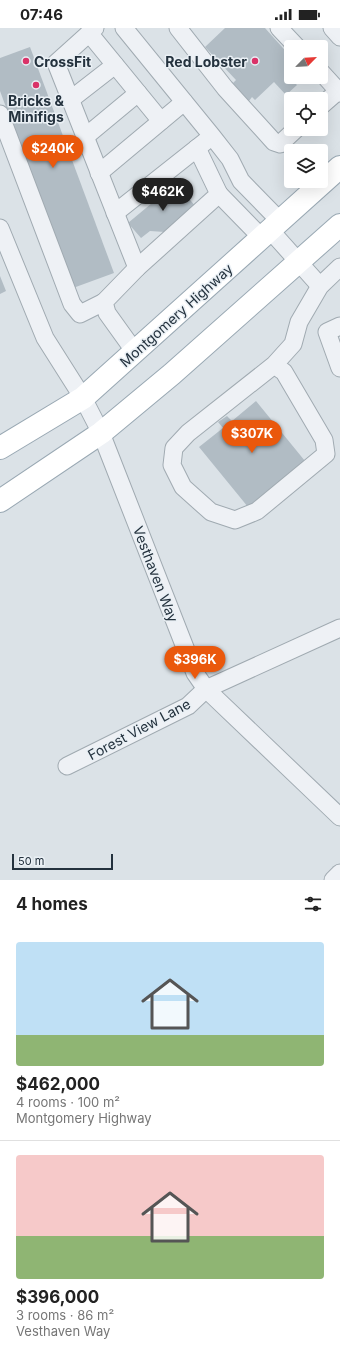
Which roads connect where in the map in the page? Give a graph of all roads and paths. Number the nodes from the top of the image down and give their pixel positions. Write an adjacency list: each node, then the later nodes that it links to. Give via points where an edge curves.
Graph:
1 (124, 28): 14 (street)
2 (279, 28): 7 (street)
3 (332, 28): 6 (street)
4 (92, 31): 8 (street); 12 (street, via 56,63)
5 (186, 31): 18 (street, via 225,88 274,142 280,144)
6 (340, 37)
7 (290, 40)
8 (115, 65): 10 (street); 12 (street)
9 (328, 80): 11 (street)
10 (138, 92): 16 (street); 19 (street)
11 (339, 92): 13 (street)
12 (70, 100): 19 (street)
13 (328, 101)
14 (184, 102): 16 (street); 17 (street)
15 (0, 114): 32 (street, via 72,304 80,314)
16 (162, 121): 22 (street)
17 (212, 136): 20 (street); 27 (street, via 230,159)
18 (289, 136)
19 (85, 137): 22 (street)
20 (197, 148): 23 (street); 24 (street)
21 (340, 167): 27 (main road, Montgomery Highway)
22 (99, 173): 24 (street)
23 (219, 194): 27 (street); 30 (street)
24 (115, 213): 30 (street)
25 (340, 225): 28 (main road)
26 (0, 228): 37 (street, Vesthaven Way, via 45,338)
27 (271, 230): 28 (street); 34 (main road, Montgomery Highway)
28 (298, 263): 31 (street); 38 (main road)
29 (340, 267): 31 (street)
30 (137, 268): 32 (street)
31 (320, 286): 35 (street, via 299,322 294,344)
32 (104, 302): 34 (street, via 107,313)
33 (340, 326): 36 (street, via 327,332)
34 (135, 352): 37 (main road, Montgomery Highway)
35 (274, 364): 35 (street, via 284,372 324,440 326,454 257,511 235,520 211,512 183,487 172,465 174,448 188,433)
36 (340, 367)
37 (83, 398): 38 (street, Vesthaven Way); 39 (main road, Montgomery Highway)
38 (101, 433): 40 (main road); 42 (street, Vesthaven Way, via 195,673)
39 (0, 448)
40 (0, 501)
41 (340, 628): 42 (street, Forest View Lane)
42 (206, 689): 43 (street, Forest View Lane, via 188,706); 44 (street, Vesthaven Way)
43 (67, 766)
44 (340, 817)
45 (340, 874): 46 (street)
46 (333, 880)

